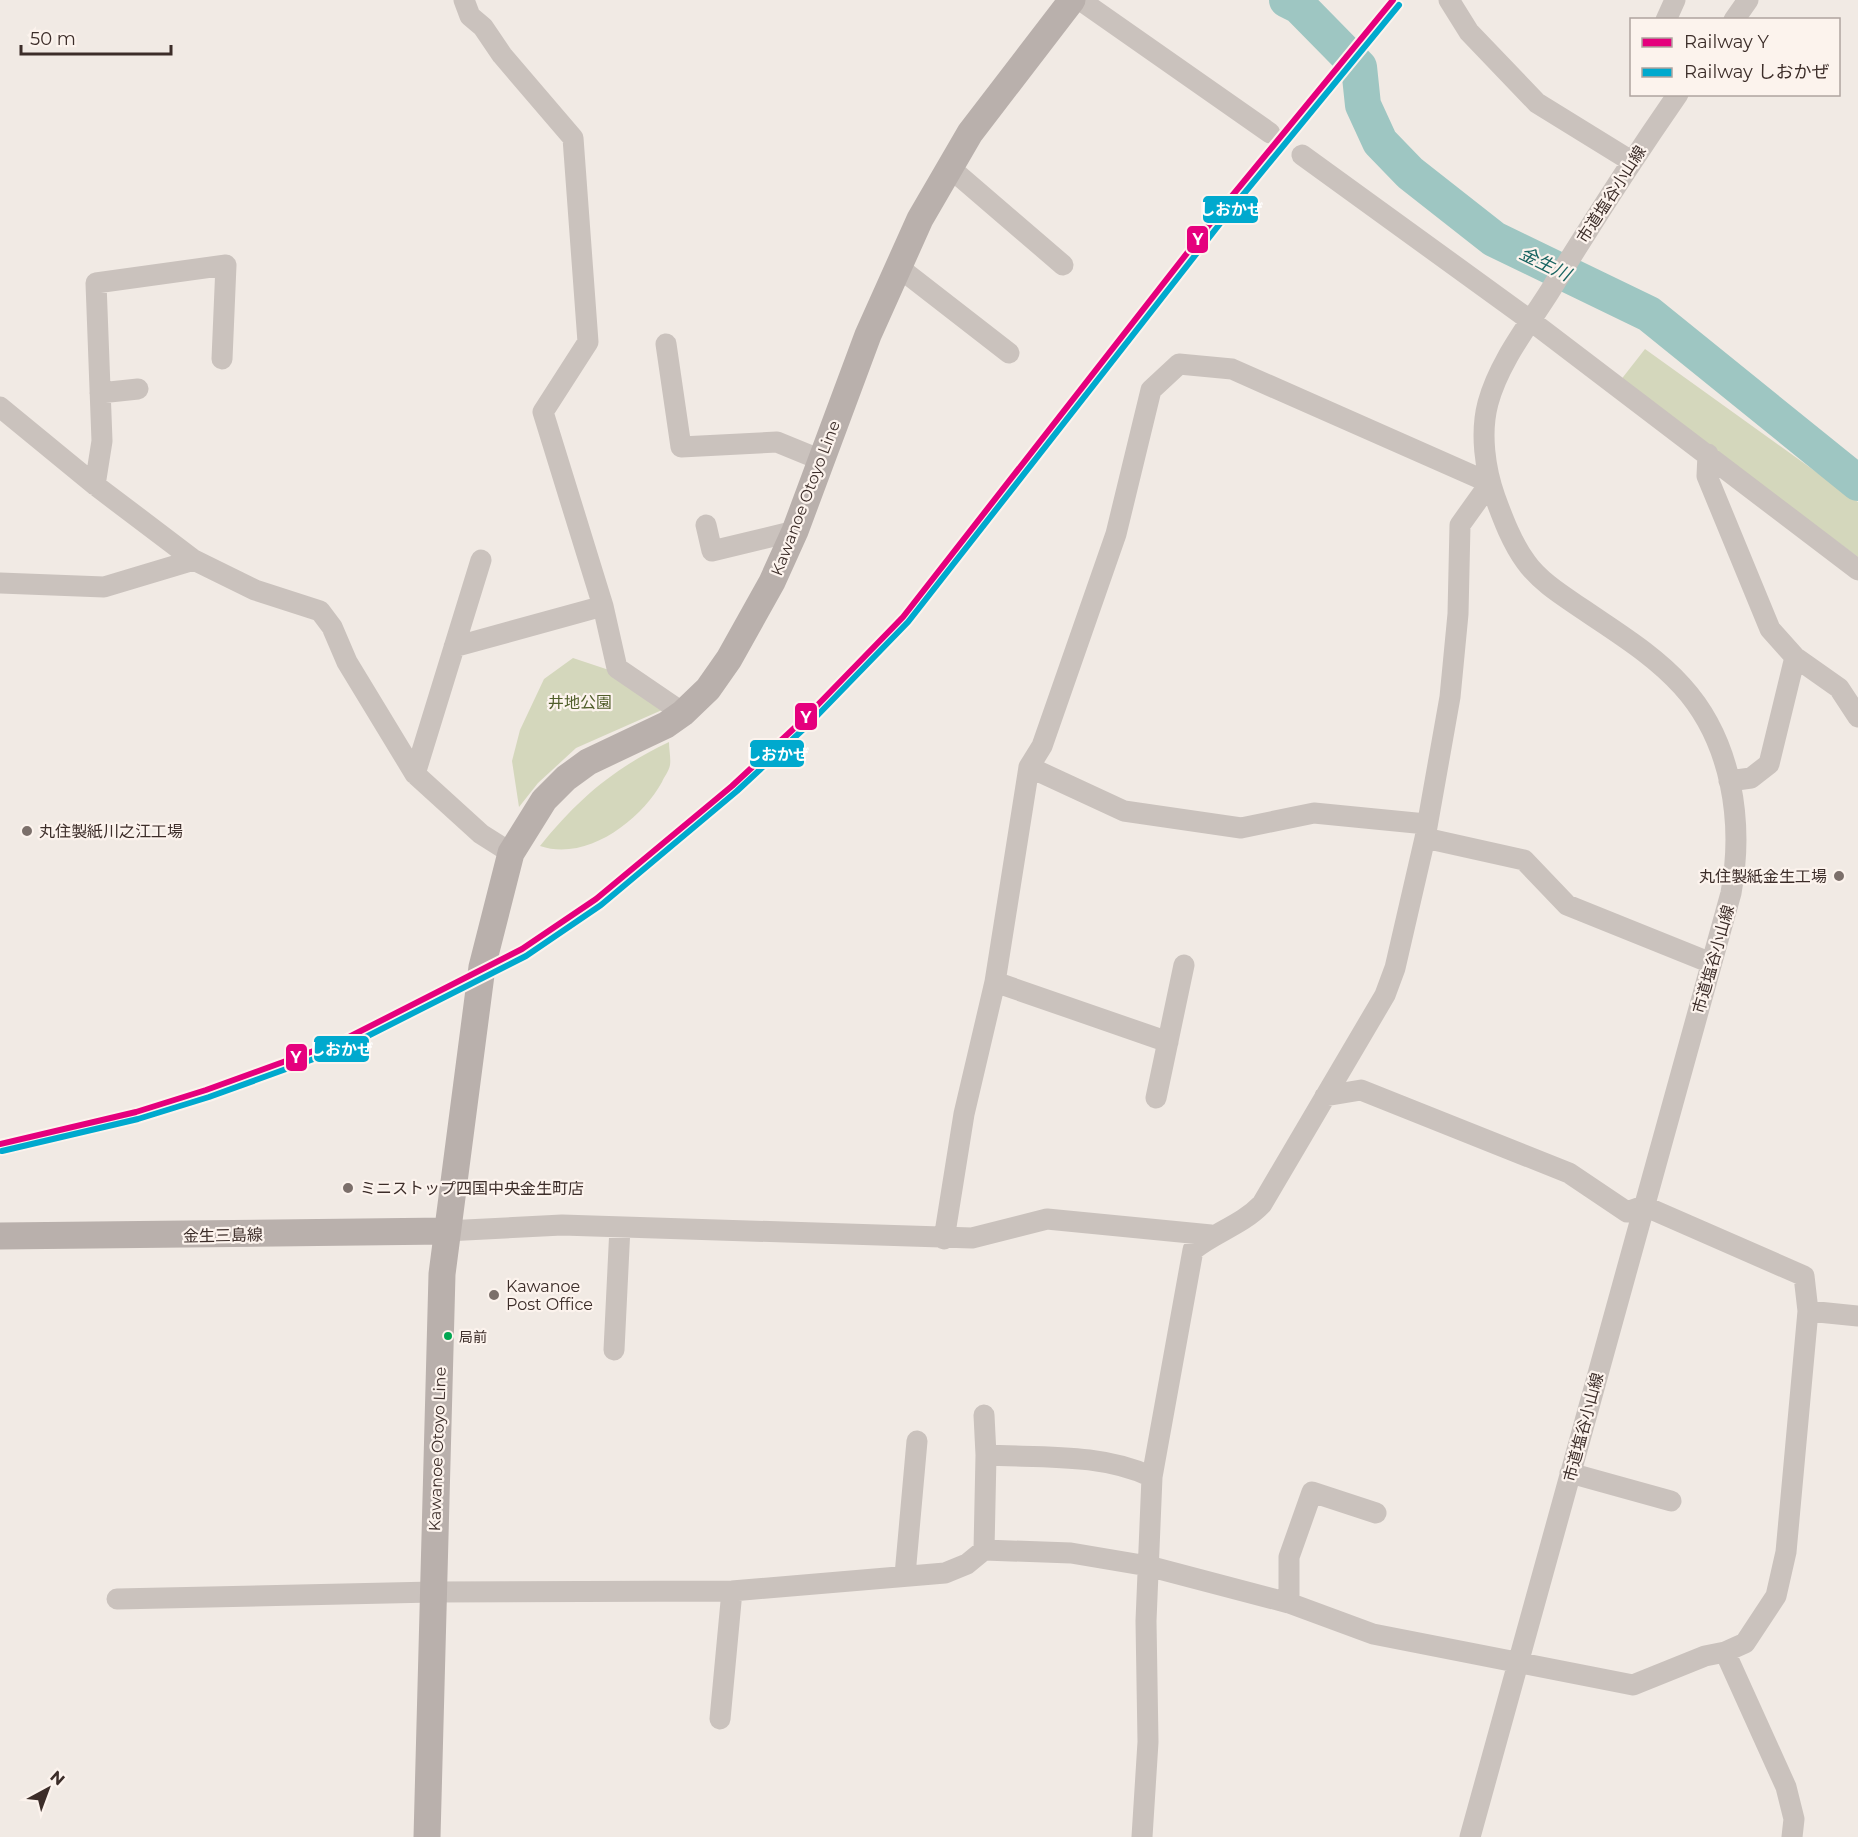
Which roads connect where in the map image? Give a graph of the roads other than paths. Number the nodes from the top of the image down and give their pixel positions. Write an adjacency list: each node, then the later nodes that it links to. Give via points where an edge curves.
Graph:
1 (465, 0): 33 (street, via 470,16 573,138 588,342 543,412)
2 (1072, 0): 13 (main road, Kawanoe Otoyo Line, via 977,123)
3 (1080, 0): 10 (street)
4 (1449, 0): 12 (street, via 1469,32 1537,103)
5 (1675, 0): 7 (street)
6 (1748, 0): 8 (street)
7 (1667, 18)
8 (1735, 18)
9 (1677, 96): 12 (street, 市道塩谷小山線)
10 (1270, 133)
11 (1302, 155): 16 (street)
12 (1631, 161): 16 (street, 市道塩谷小山線)
13 (950, 167): 14 (street); 15 (main road, Kawanoe Otoyo Line)
14 (1063, 265)
15 (897, 266): 18 (street); 24 (main road, Kawanoe Otoyo Line)
16 (1533, 317): 23 (street); 25 (street, 市道塩谷小山線, via 1504,364 1488,404 1484,445)
17 (666, 344): 24 (street, via 681,447 777,442)
18 (1009, 353)
19 (222, 359): 21 (street, via 226,265 96,283)
20 (138, 389): 21 (street)
21 (100, 393): 26 (street, via 102,441)
22 (0, 407): 26 (street)
23 (1708, 454): 31 (street); 35 (street, via 1707,476 1770,629)
24 (821, 460): 28 (main road, Kawanoe Otoyo Line)
25 (1490, 483): 38 (street, via 1232,369 1179,364 1150,390 1116,534 1042,746); 40 (street, 市道塩谷小山線, via 1504,523 1526,563 1558,593 1651,656 1683,688 1706,719); 41 (street, via 1460,525 1458,614 1450,698)
26 (95, 485): 29 (street)
27 (706, 525): 28 (street, via 712,551)
28 (795, 531): 36 (main road, Kawanoe Otoyo Line, via 729,659 708,689)
29 (194, 560): 32 (street, via 104,587); 39 (street, via 255,590 320,611)
30 (481, 560): 34 (street)
31 (1858, 570)
32 (0, 583)
33 (603, 606): 34 (street); 36 (street, via 617,668)
34 (454, 647): 39 (street)
35 (1795, 657): 37 (street, via 1839,688); 40 (street, via 1769,764 1751,778)
36 (683, 713): 42 (main road, Kawanoe Otoyo Line, via 588,762 566,778 544,800)
37 (1858, 717)
38 (1029, 767): 41 (street, via 1124,811 1240,828 1314,813); 45 (street)
39 (415, 774): 42 (street, via 482,834)
40 (1729, 781): 43 (street, 市道塩谷小山線, via 1737,860)
41 (1426, 831): 43 (street, via 1524,860 1567,905); 47 (street, via 1395,968 1384,995)
42 (511, 853): 51 (main road, Kawanoe Otoyo Line, via 482,967)
43 (1711, 963): 49 (street, 市道塩谷小山線)
44 (1184, 965): 46 (street)
45 (995, 982): 46 (street); 54 (street, via 964,1114)
46 (1168, 1042): 48 (street)
47 (1325, 1096): 49 (street, via 1361,1090 1569,1173 1626,1212); 52 (street, via 1262,1204 1248,1218)
48 (1155, 1098)
49 (1644, 1206): 55 (street, via 1804,1276); 61 (street, 市道塩谷小山線)
50 (620, 1227): 51 (street, via 562,1225); 54 (street); 57 (street)
51 (446, 1232): 53 (main road, 金生三島線); 68 (main road, Kawanoe Otoyo Line)
52 (1211, 1235): 54 (street, via 1047,1219 972,1238); 62 (street, via 1193,1250)
53 (0, 1236)
54 (944, 1239)
55 (1808, 1311): 56 (street); 72 (street, via 1786,1552 1776,1596 1744,1643)
56 (1858, 1316)
57 (614, 1350)
58 (984, 1415): 60 (street)
59 (917, 1441): 67 (street)
60 (986, 1455): 62 (street, via 1086,1460 1138,1470); 65 (street)
61 (1570, 1473): 63 (street); 73 (street, 市道塩谷小山線)
62 (1152, 1477): 66 (street)
63 (1671, 1501)
64 (1376, 1513): 71 (street, via 1312,1492 1289,1557)
65 (984, 1550): 66 (street, via 1071,1552); 67 (street, via 967,1564 945,1573)
66 (1148, 1566): 71 (street); 76 (street, via 1148,1742)
67 (905, 1575): 69 (street)
68 (433, 1592): 69 (street); 70 (street); 75 (main road, Kawanoe Otoyo Line)
69 (732, 1592): 74 (street)
70 (117, 1599)
71 (1289, 1603): 73 (street, via 1373,1634)
72 (1725, 1652): 73 (street, via 1633,1685); 78 (street, via 1786,1788 1794,1818)
73 (1517, 1664): 77 (street, 市道塩谷小山線)
74 (720, 1719)
75 (427, 1837)
76 (1142, 1837)
77 (1470, 1837)
78 (1792, 1837)

